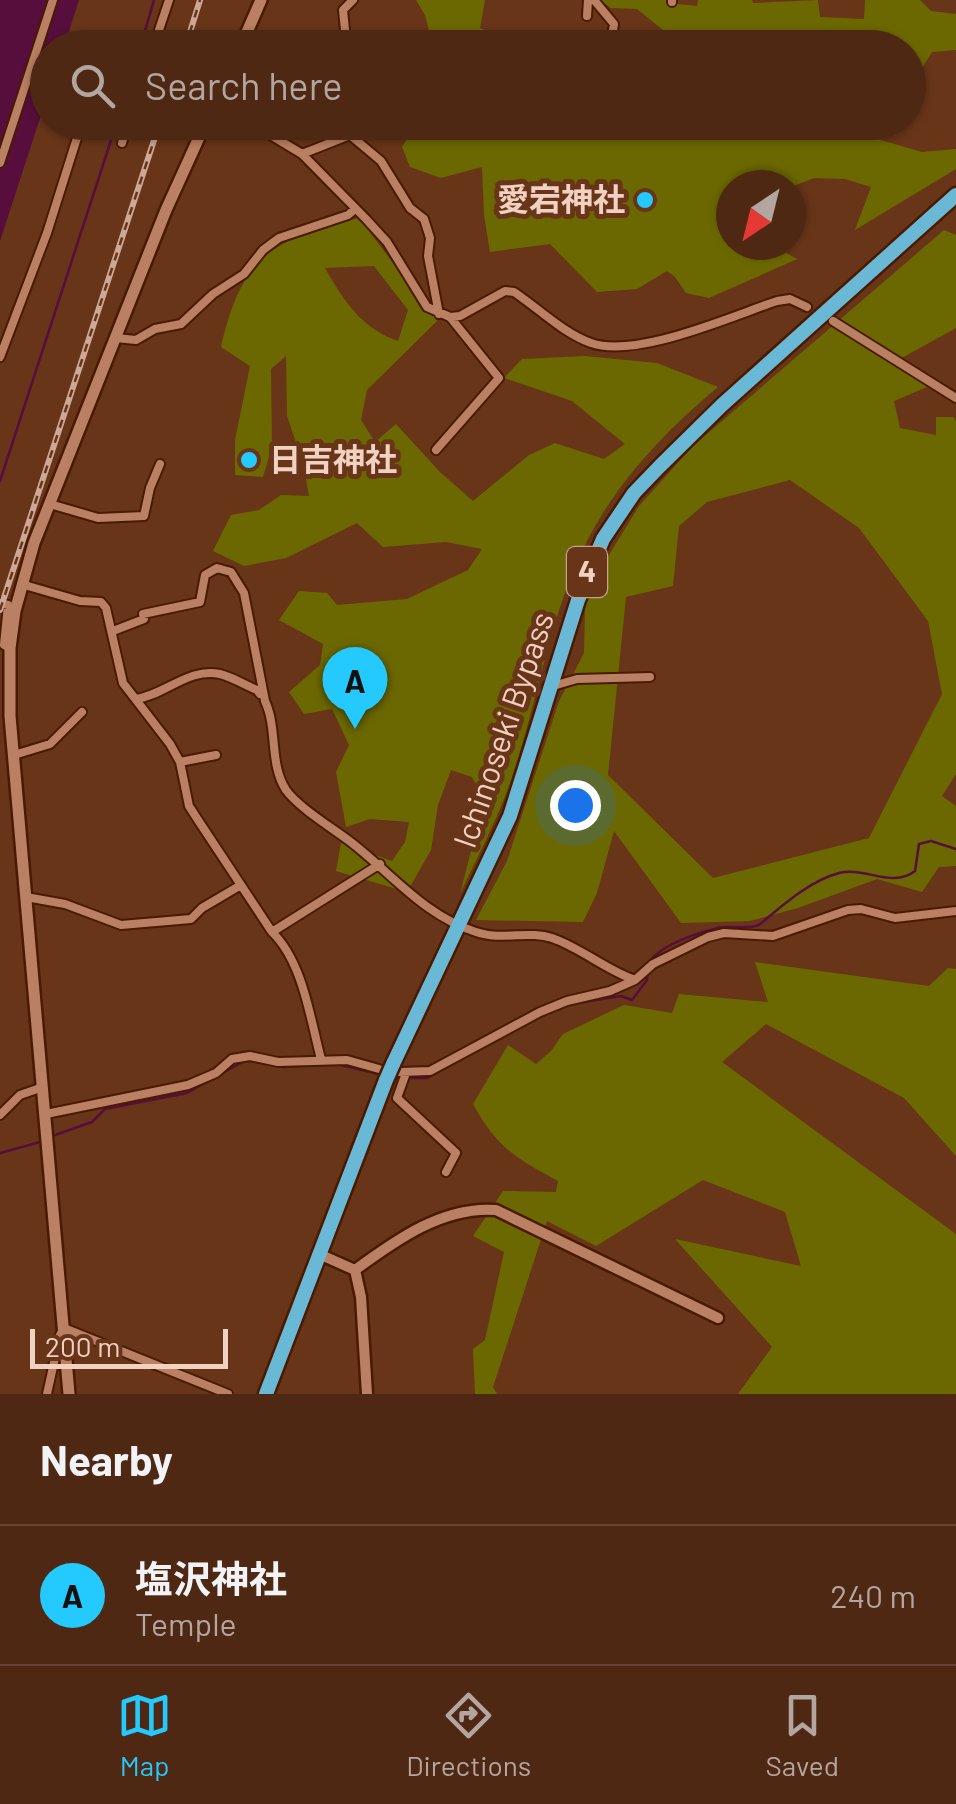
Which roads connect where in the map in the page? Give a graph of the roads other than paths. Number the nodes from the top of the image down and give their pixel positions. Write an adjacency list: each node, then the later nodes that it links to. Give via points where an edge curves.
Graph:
1 (53, 0): 7 (street)
2 (169, 0): 8 (street)
3 (261, 0): 9 (main road)
4 (354, 0): 10 (street, via 343,10)
5 (591, 0): 6 (street); 11 (street)
6 (588, 16)
7 (43, 30)
8 (159, 30)
9 (248, 30)
10 (345, 30)
11 (613, 30)
12 (30, 71): 21 (street)
13 (76, 140): 29 (street)
14 (123, 140): 19 (street)
15 (198, 140): 28 (main road)
16 (279, 140): 20 (street)
17 (337, 140): 20 (street)
18 (356, 140): 25 (street, via 424,219)
19 (122, 143)
20 (302, 154): 23 (street)
21 (0, 163)
22 (956, 195): 39 (highway, Ichinoseki Bypass / 4, via 634,493 589,568)
23 (355, 209): 25 (street, via 387,242 427,307); 28 (street, via 278,238 181,324 136,340)
24 (807, 306): 26 (street, via 777,300 671,338 614,347 586,342 514,292)
25 (440, 314): 26 (street)
26 (450, 317): 31 (street, via 499,378)
27 (832, 320): 30 (street)
28 (116, 338): 33 (main road)
29 (0, 357)
30 (956, 398)
31 (436, 450)
32 (160, 464): 33 (street, via 144,516 98,518)
33 (50, 504): 34 (main road)
34 (21, 584): 36 (street, via 100,602); 37 (main road)
35 (0, 603): 37 (street, via 8,605 4,645)
36 (112, 631): 40 (street, via 123,683); 41 (street, via 143,614 200,602 205,575 222,567 244,593)
37 (10, 648): 43 (main road)
38 (650, 677): 39 (street)
39 (553, 686): 50 (highway, Ichinoseki Bypass / 4, via 510,816)
40 (136, 699): 41 (street, via 196,674 219,674 257,690); 45 (street)
41 (265, 701): 46 (street, via 288,793)
42 (82, 712): 43 (street, via 50,744)
43 (14, 755): 48 (main road)
44 (216, 755): 45 (street)
45 (180, 762): 47 (street, via 189,806)
46 (380, 864): 50 (street, via 412,898); 51 (street)
47 (241, 885): 48 (street, via 192,918 121,925); 51 (street)
48 (26, 897): 55 (main road)
49 (956, 912): 52 (street, via 896,918 848,910 774,936 724,933)
50 (458, 926): 52 (street, via 508,938 557,939); 54 (highway, Ichinoseki Bypass / 4)
51 (272, 932): 53 (street, via 284,943)
52 (634, 980): 54 (street, via 540,1012 430,1072)
53 (321, 1058): 54 (street); 57 (street, via 232,1059 188,1085)
54 (393, 1072): 58 (street, via 397,1098 456,1153); 59 (highway, Ichinoseki Bypass / 4)
55 (43, 1087): 56 (street, via 20,1095); 57 (main road)
56 (0, 1114)
57 (46, 1114): 62 (main road)
58 (446, 1172)
59 (319, 1254): 60 (street); 66 (highway, Ichinoseki Bypass / 4)
60 (354, 1270): 61 (street, via 435,1220 496,1210); 67 (street)
61 (718, 1318)
62 (64, 1328): 63 (street); 64 (main road); 65 (street)
63 (47, 1394)
64 (70, 1394)
65 (228, 1394)
66 (266, 1394)
67 (367, 1394)

